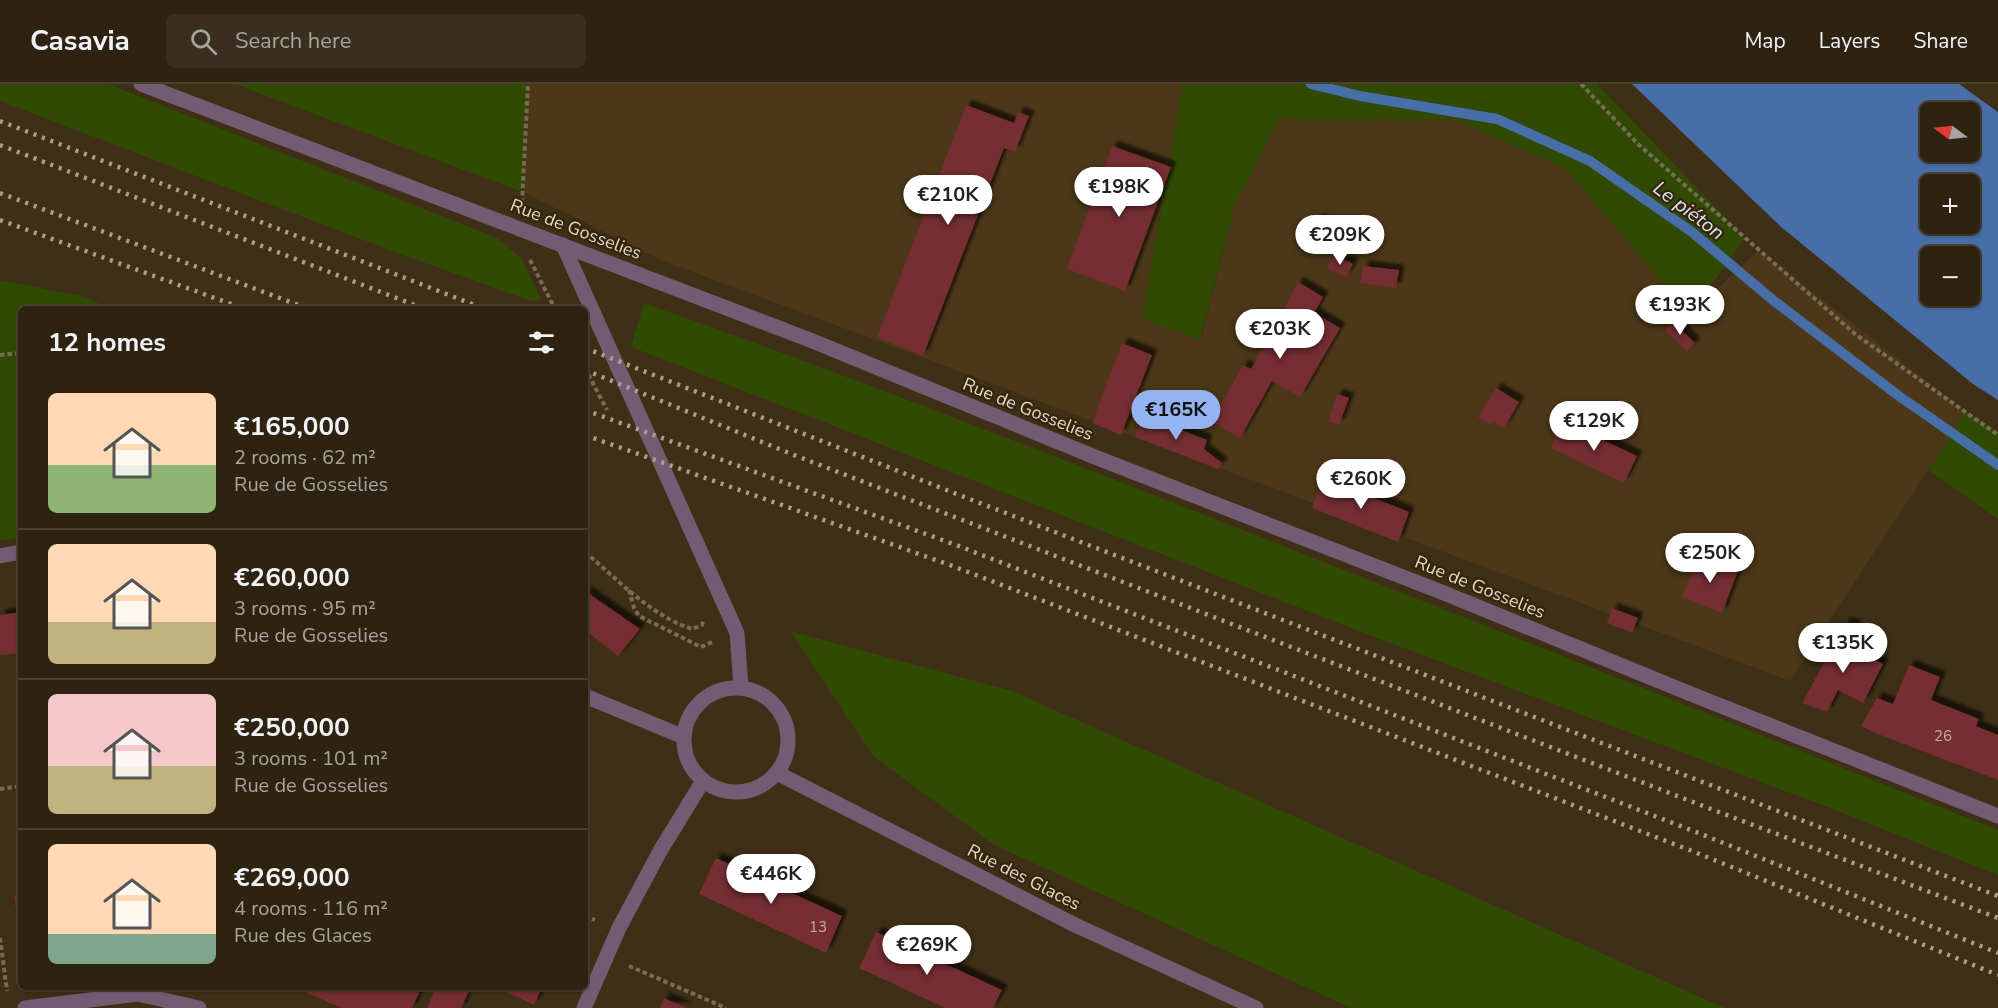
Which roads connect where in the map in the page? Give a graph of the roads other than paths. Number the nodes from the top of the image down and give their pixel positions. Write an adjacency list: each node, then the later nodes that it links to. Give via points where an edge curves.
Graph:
1 (141, 84): 2 (street, Rue de Gosselies)
2 (563, 245): 5 (street, via 737,633); 10 (street, Rue de Gosselies, via 810,340)
3 (18, 553): 4 (street)
4 (0, 556)
5 (741, 687): 7 (street, via 715,692 693,710); 8 (street, via 768,698 784,719 788,750)
6 (588, 697): 7 (street)
7 (684, 737): 9 (street, via 687,760)
8 (777, 773): 9 (street, via 759,788 726,792); 14 (street, Rue des Glaces, via 1075,925)
9 (703, 781): 13 (street, via 619,928)
10 (1998, 816)
11 (25, 1008): 12 (street, via 138,994)
12 (199, 1008)
13 (584, 1008)
14 (1256, 1008)

